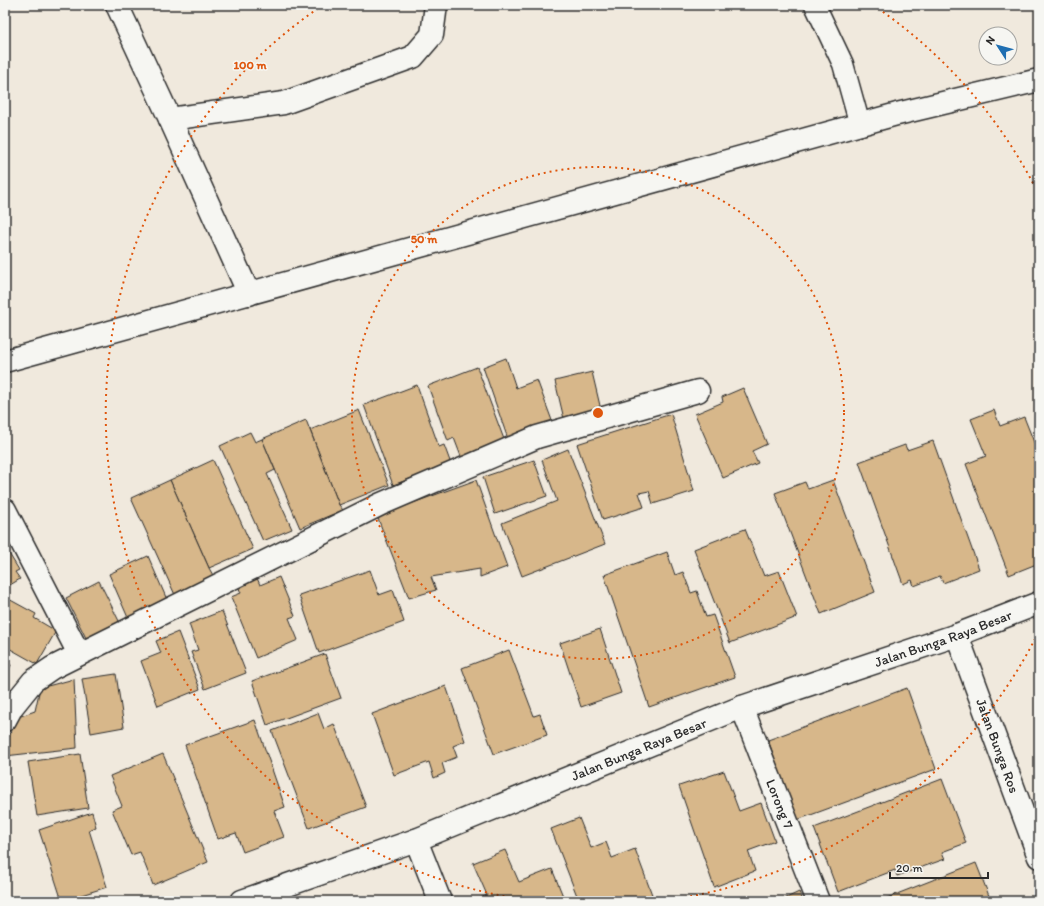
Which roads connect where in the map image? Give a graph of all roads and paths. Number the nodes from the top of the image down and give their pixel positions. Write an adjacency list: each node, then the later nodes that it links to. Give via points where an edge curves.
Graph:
1 (117, 5): 5 (street)
2 (436, 5): 5 (street, via 432,36 413,57 284,103)
3 (815, 5): 6 (lane, via 843,64)
4 (1039, 80): 6 (street)
5 (170, 119): 7 (street)
6 (860, 124): 7 (street)
7 (249, 294): 8 (street)
8 (5, 361)
9 (698, 391): 13 (street, via 537,437 388,501)
10 (5, 510): 13 (street)
11 (1039, 604): 12 (street, Jalan Bunga Raya Besar)
12 (957, 635): 14 (street, Jalan Bunga Raya Besar); 17 (street, Jalan Bunga Ros)
13 (79, 654): 15 (street, via 33,681)
14 (742, 707): 16 (street, Jalan Bunga Raya Besar); 20 (street, Lorong 7)
15 (5, 720)
16 (416, 840): 18 (street, Jalan Bunga Raya Besar); 19 (street)
17 (1039, 857)
18 (242, 901)
19 (440, 901)
20 (818, 901)

